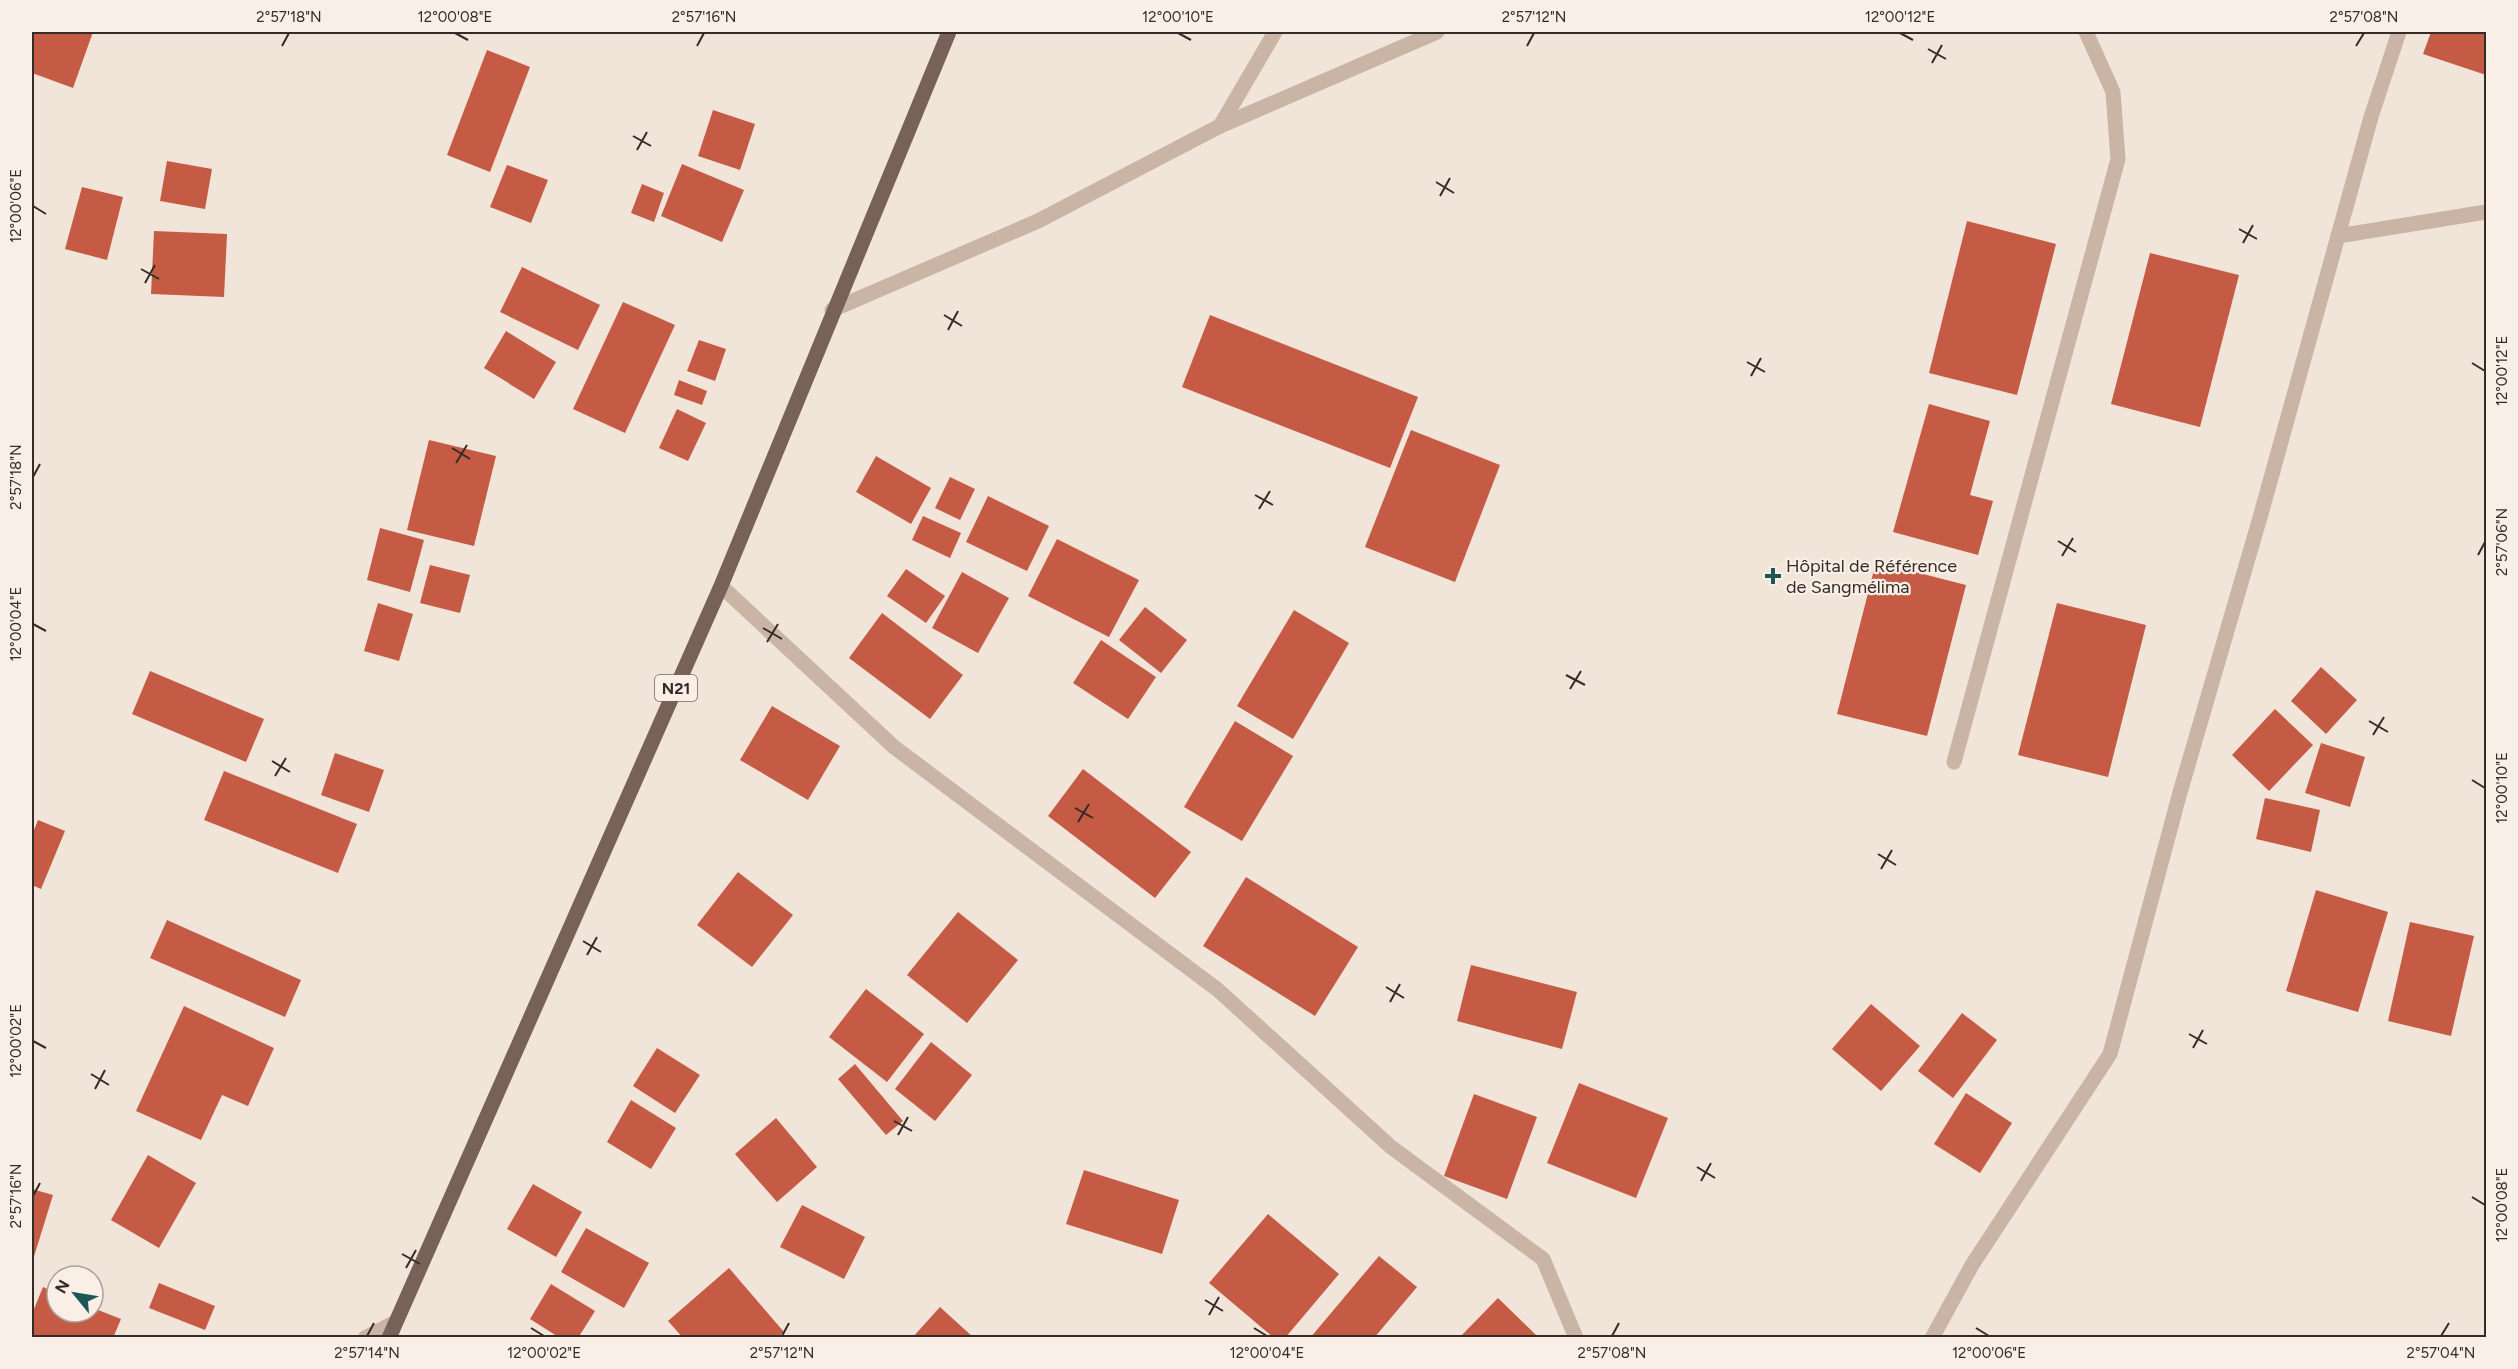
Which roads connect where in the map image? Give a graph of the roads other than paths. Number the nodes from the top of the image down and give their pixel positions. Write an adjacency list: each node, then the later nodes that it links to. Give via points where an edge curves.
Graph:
1 (949, 32): 9 (main road, N21)
2 (1275, 32): 6 (street)
3 (1437, 32): 6 (street)
4 (2086, 32): 11 (street, via 2113,92 2118,159)
5 (2399, 32): 8 (street)
6 (1220, 126): 9 (street, via 1038,221)
7 (2487, 212): 8 (street)
8 (2338, 236): 15 (street, via 2110,1054 1972,1265)
9 (832, 310): 10 (main road, N21)
10 (721, 586): 12 (main road, N21); 14 (street, via 894,747 1218,990 1391,1147 1543,1259)
11 (1954, 762)
12 (392, 1330): 13 (street)
13 (365, 1338)
14 (1576, 1338)
15 (1932, 1338)

